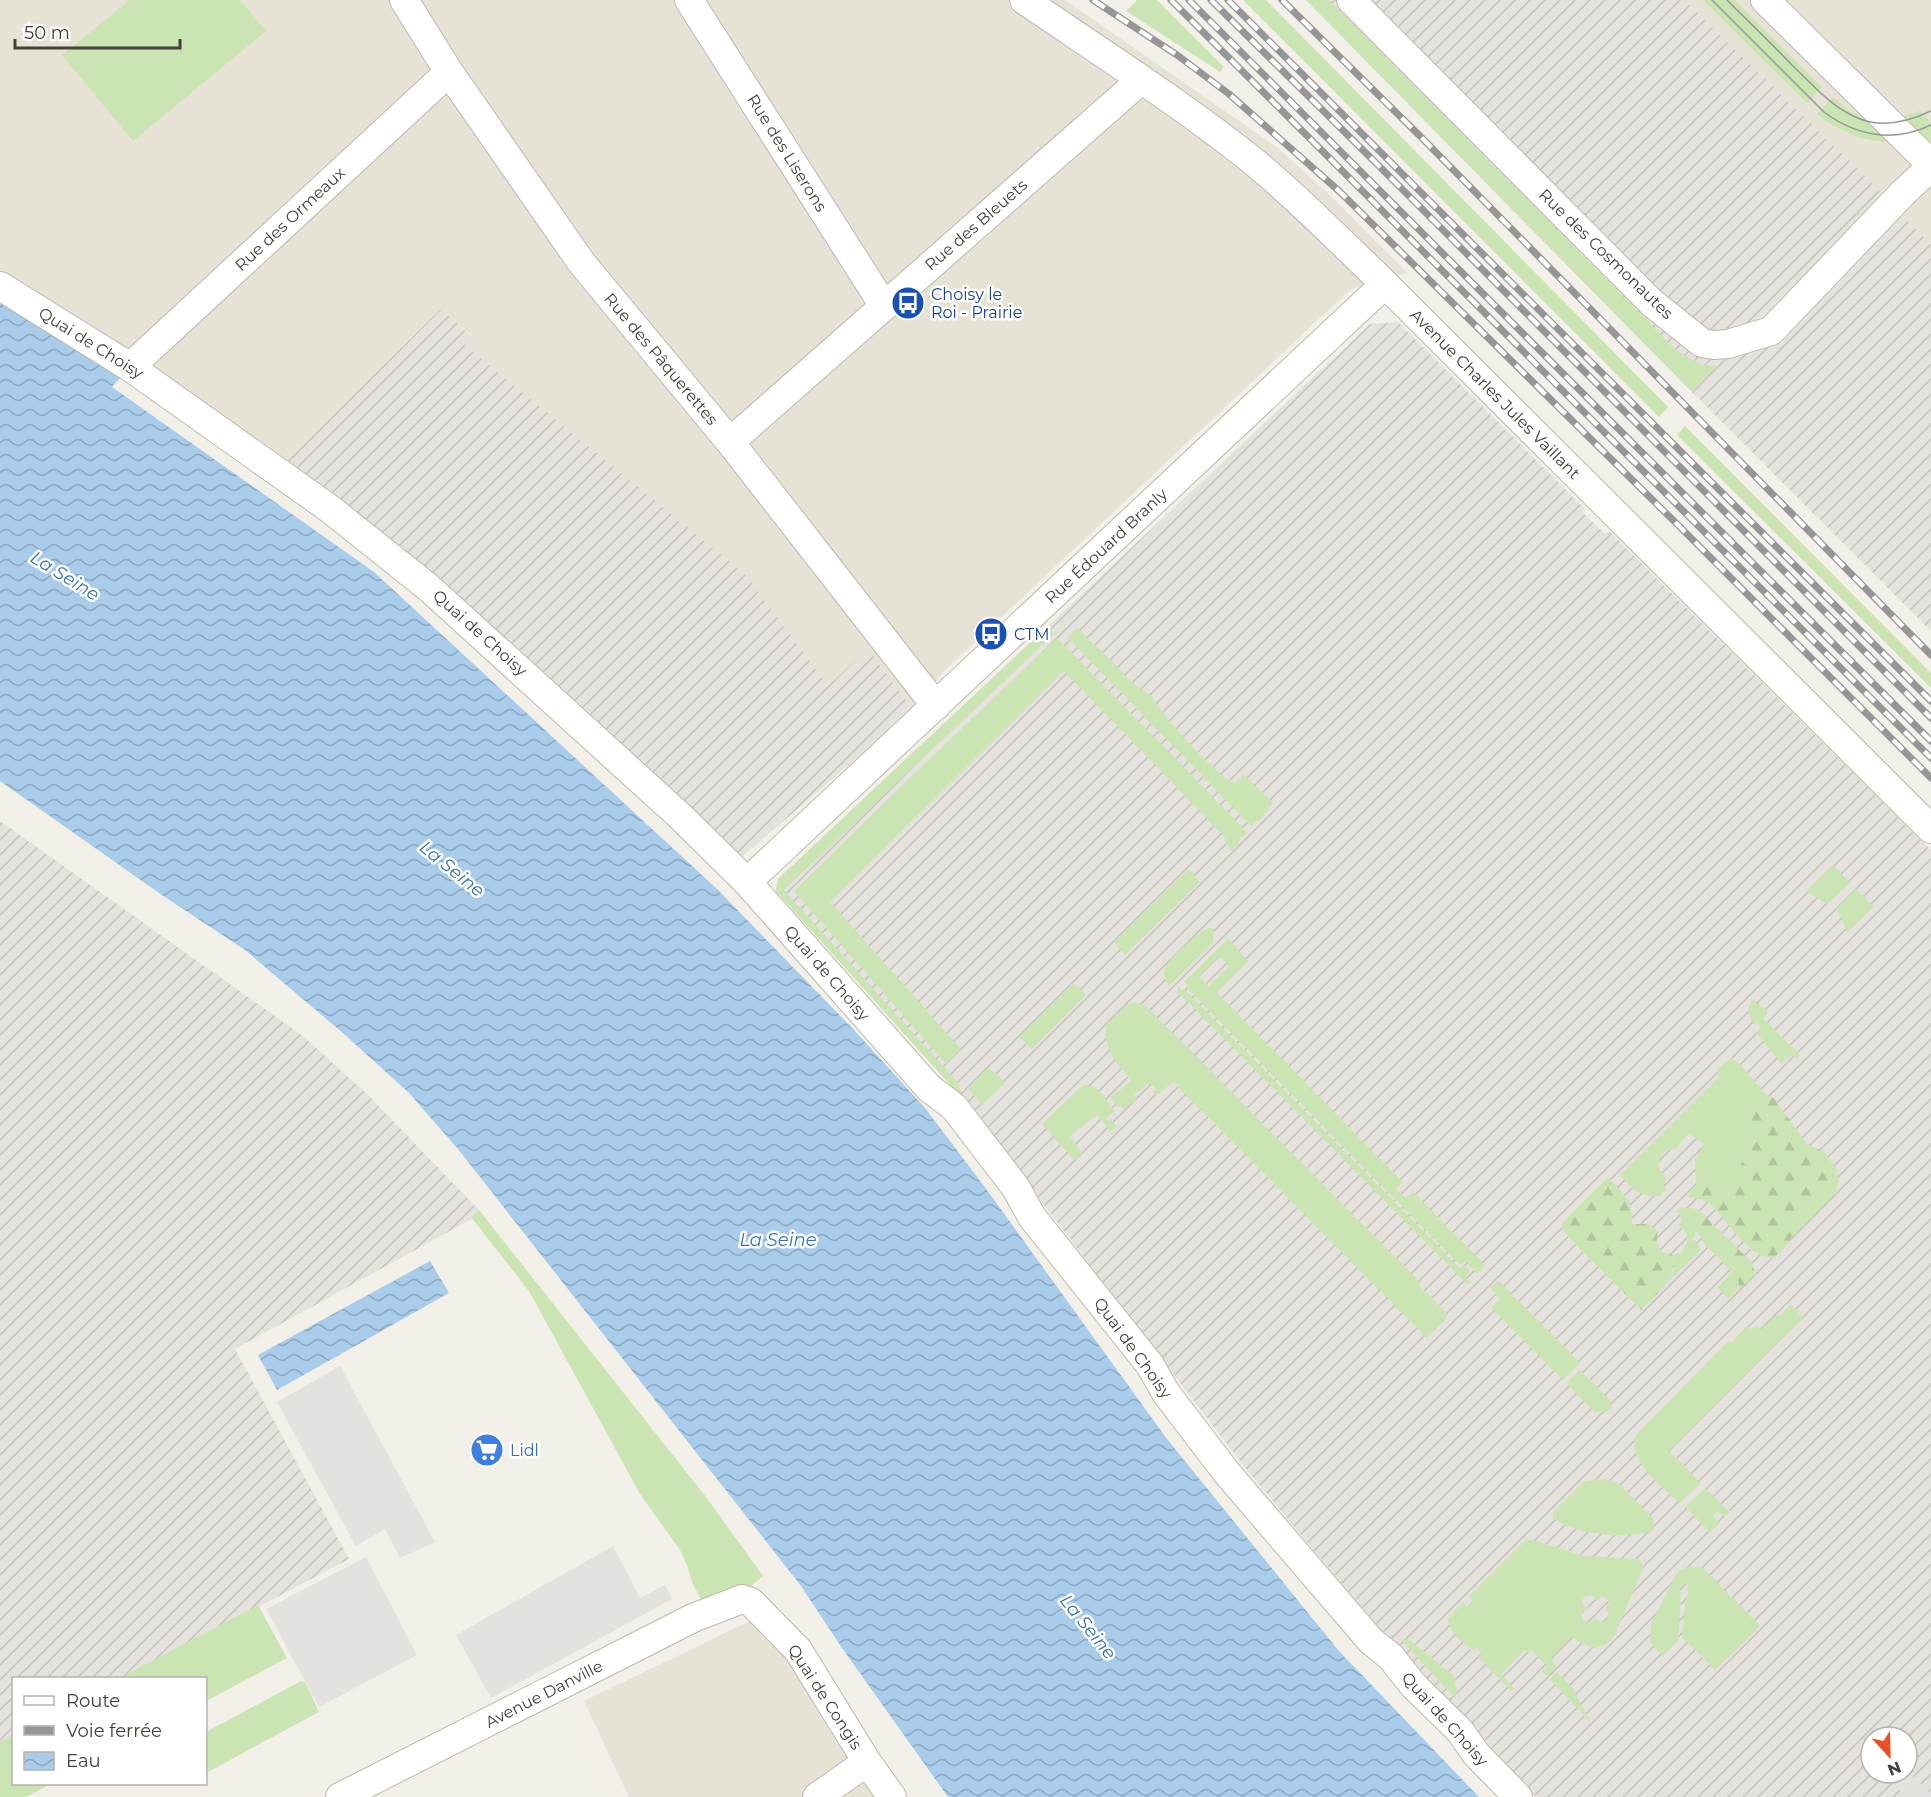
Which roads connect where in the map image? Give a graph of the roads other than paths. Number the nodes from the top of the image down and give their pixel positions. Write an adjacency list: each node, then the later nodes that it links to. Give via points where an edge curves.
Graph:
1 (404, 0): 6 (street, Rue des Pâquerettes)
2 (689, 0): 11 (street, Rue des Liserons)
3 (1024, 0): 7 (street, Avenue Charles Jules Vaillant)
4 (1351, 0): 8 (street, Rue des Cosmonautes, via 1651,302 1702,343 1728,344 1771,331)
5 (1765, 0): 8 (street)
6 (449, 72): 12 (street, Rue des Ormeaux); 13 (street, Rue des Pâquerettes, via 581,262)
7 (1141, 80): 9 (street, Avenue Charles Jules Vaillant, via 1247,157); 11 (street, Rue des Bleuets)
8 (1931, 166)
9 (1385, 284): 14 (street, Rue Édouard Branly); 15 (street, Avenue Charles Jules Vaillant)
10 (0, 286): 12 (street, Quai de Choisy)
11 (884, 306): 13 (street, Rue des Bleuets)
12 (130, 367): 16 (street, Quai de Choisy, via 330,509 429,588)
13 (730, 442): 14 (street, Rue des Pâquerettes)
14 (936, 706): 16 (street, Rue Édouard Branly)
15 (1931, 829)
16 (747, 882): 22 (street, Quai de Choisy, via 929,1088 954,1107 1016,1188 1032,1217 1150,1365 1166,1393 1227,1473 1371,1641 1391,1657)
17 (751, 1602): 18 (street, Quai de Congis, via 798,1650); 19 (street, Avenue Danville, via 736,1600 693,1618)
18 (867, 1762): 20 (street); 21 (street, Quai de Congis)
19 (340, 1797)
20 (817, 1797)
21 (892, 1797)
22 (1518, 1797)

